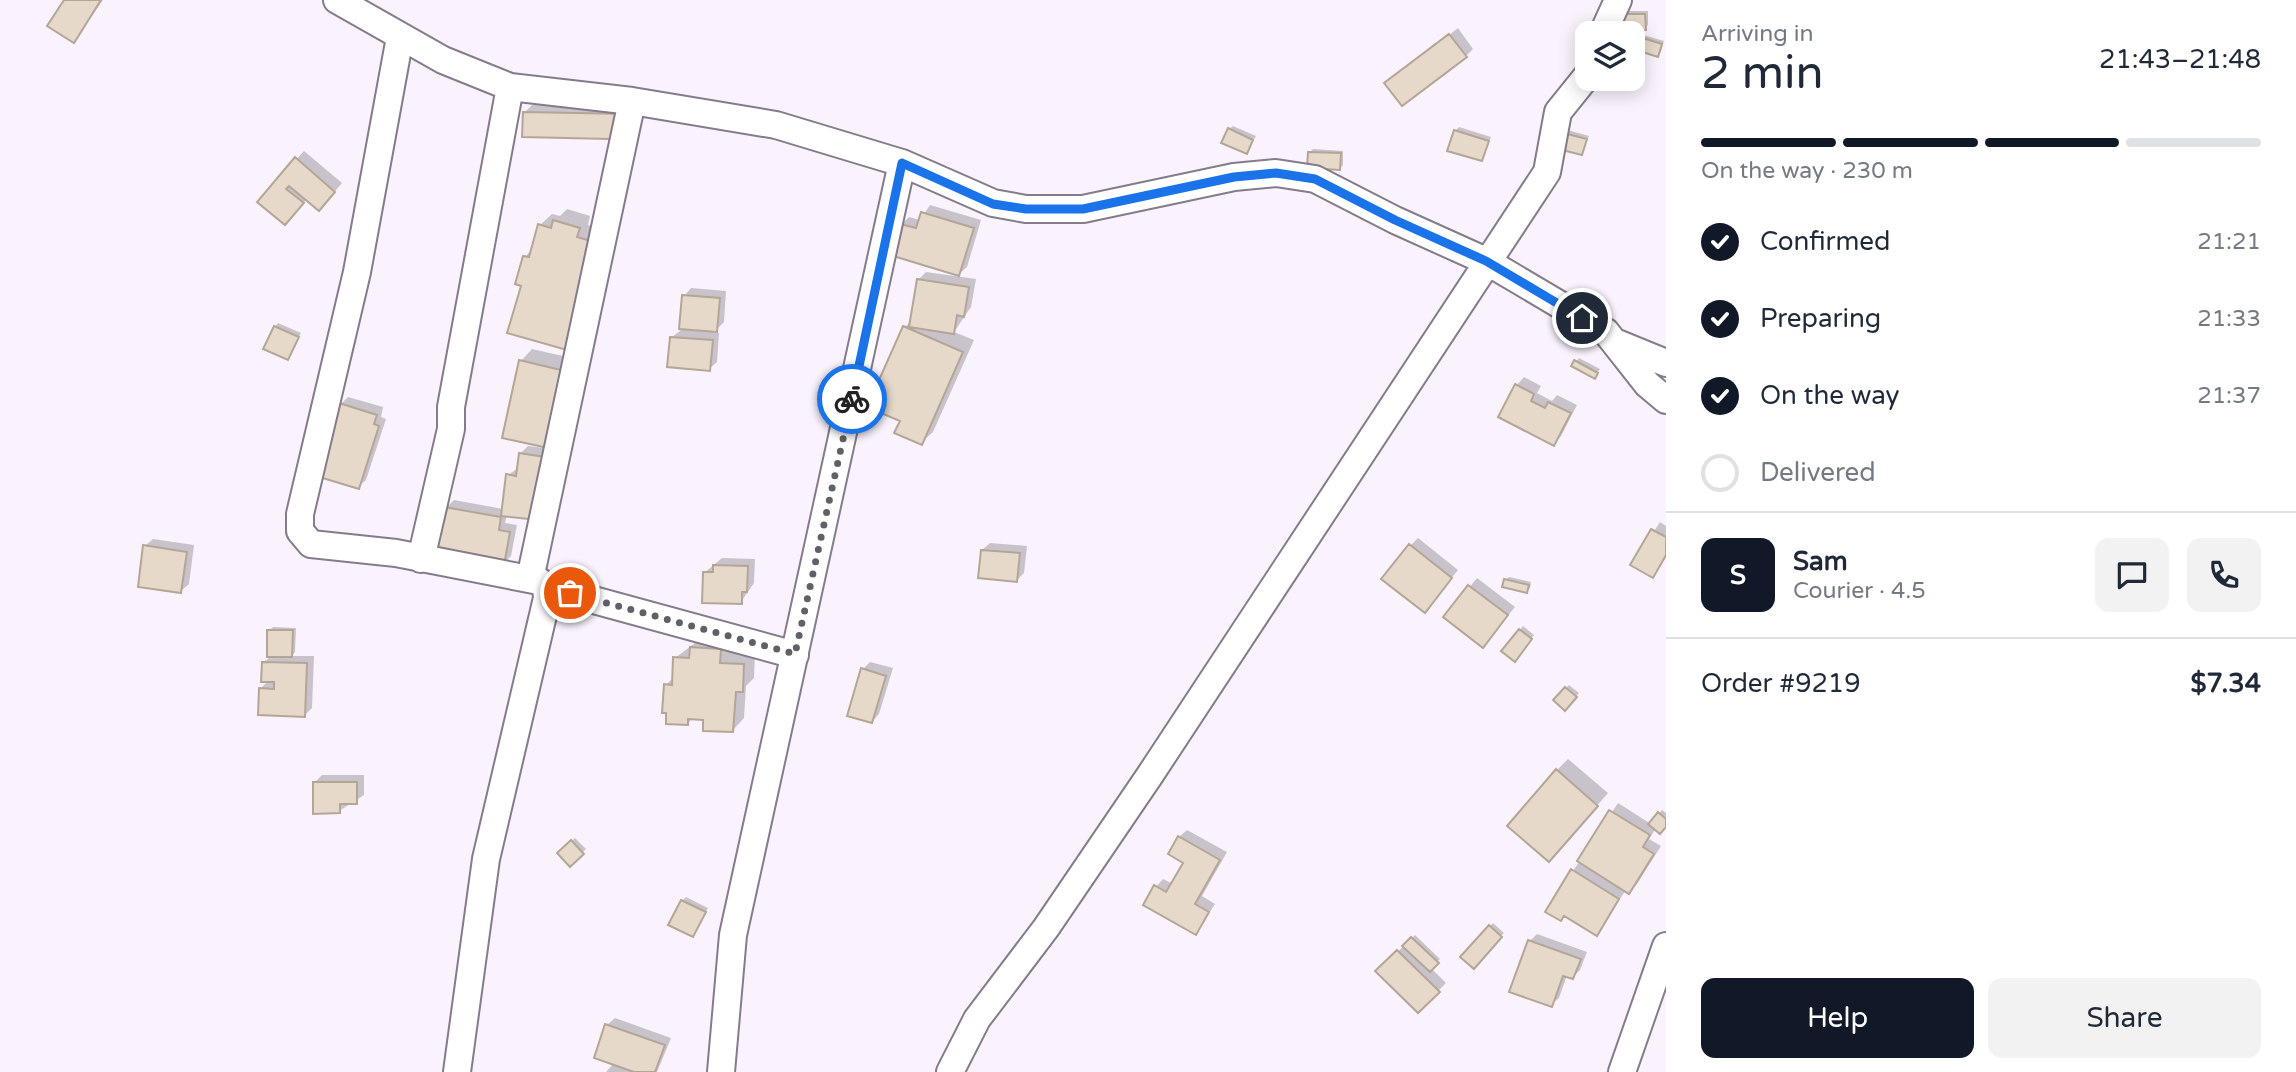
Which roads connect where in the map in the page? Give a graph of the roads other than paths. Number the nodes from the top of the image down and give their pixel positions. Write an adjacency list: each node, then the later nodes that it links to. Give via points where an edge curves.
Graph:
1 (337, 0): 4 (street)
2 (1618, 0): 3 (street)
3 (1608, 21)
4 (400, 37): 5 (street); 13 (street, via 357,272 310,465 300,531 311,544)
5 (510, 87): 7 (street); 13 (street, via 451,429)
6 (1575, 91): 9 (street, via 1558,112 1547,172)
7 (632, 101): 8 (street, via 776,125); 14 (street)
8 (902, 163): 9 (street, via 993,204 1026,209 1083,209 1234,177 1276,173 1315,179); 15 (street)
9 (1486, 261): 10 (street); 19 (street, via 1157,764 1046,929 977,1019)
10 (1617, 343): 11 (street); 12 (street, via 1647,384)
11 (1666, 363)
12 (1666, 400)
13 (421, 559): 14 (street)
14 (538, 583): 15 (street); 17 (street, via 547,598 486,859)
15 (795, 654): 18 (street, via 733,935)
16 (1666, 946): 20 (street)
17 (457, 1072)
18 (721, 1072)
19 (950, 1072)
20 (1622, 1072)

